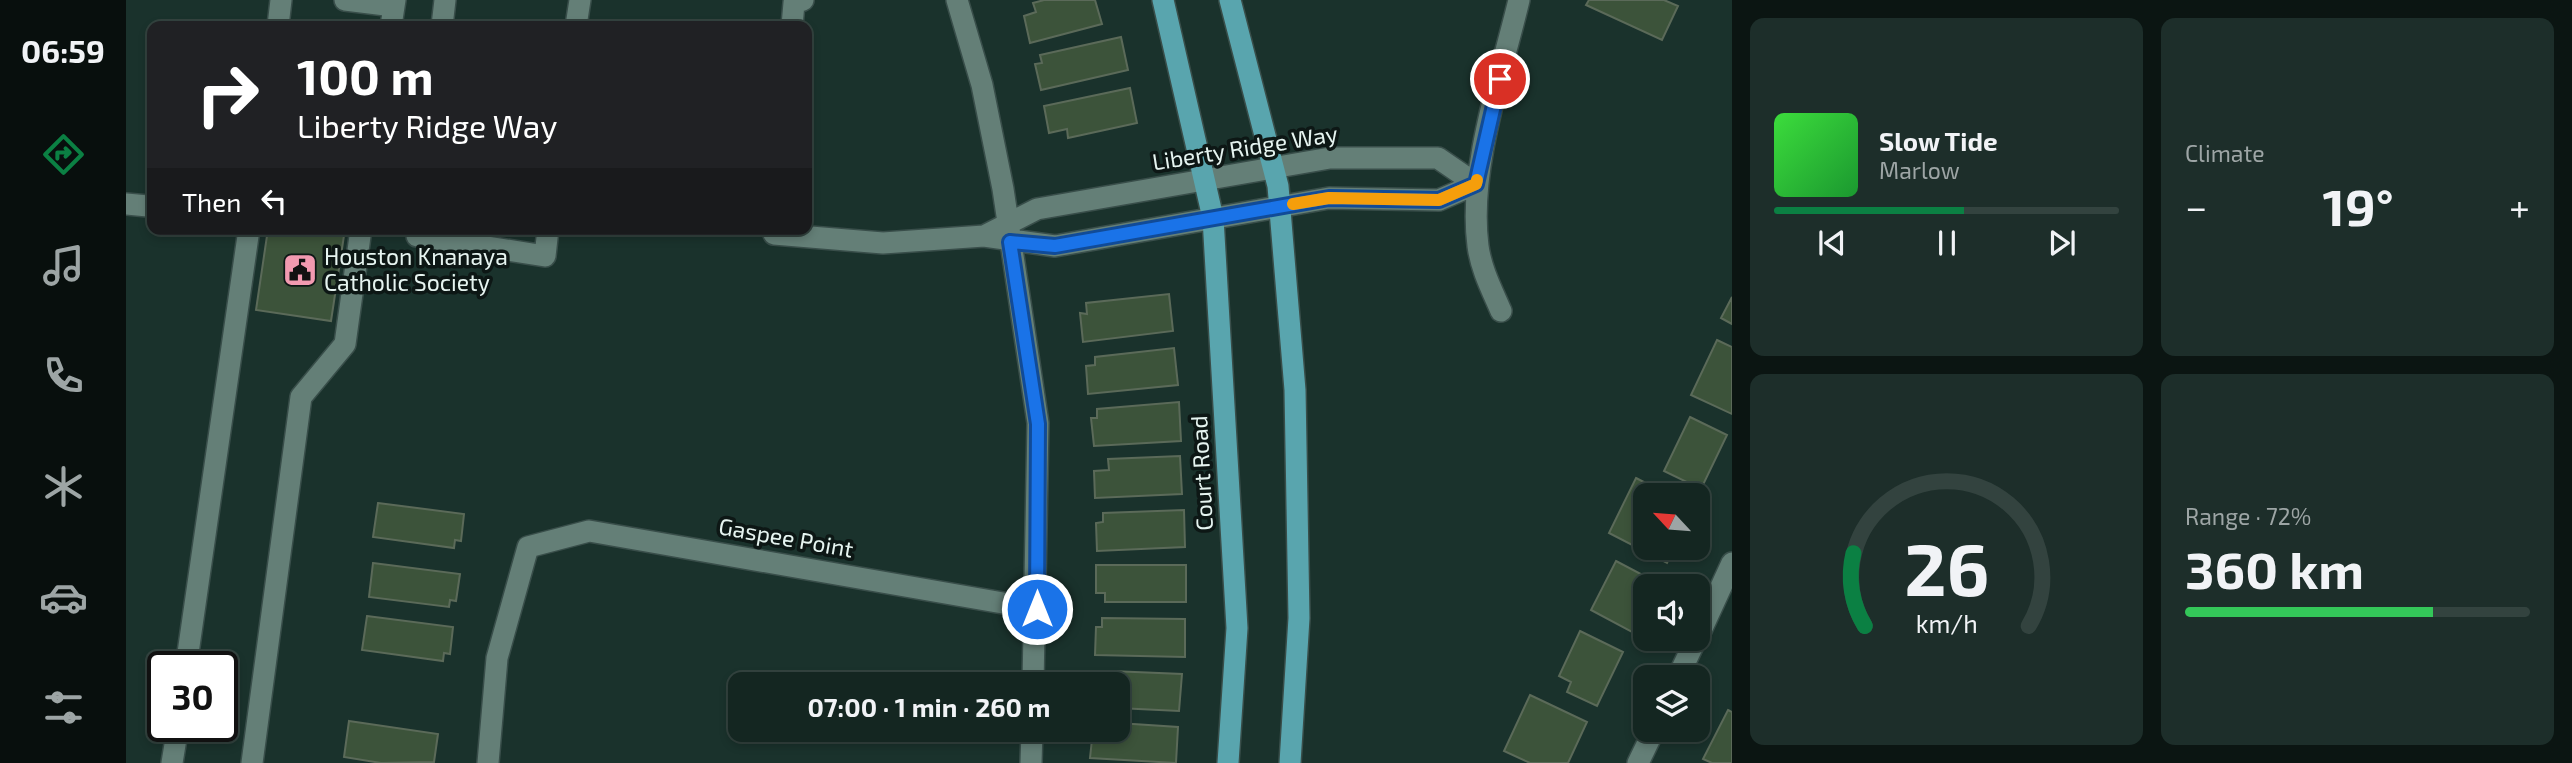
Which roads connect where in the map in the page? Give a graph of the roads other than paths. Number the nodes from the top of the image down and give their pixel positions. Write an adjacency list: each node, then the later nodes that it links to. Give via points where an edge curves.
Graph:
1 (281, 0): 11 (street)
2 (345, 0): 10 (street)
3 (446, 0): 12 (street)
4 (580, 0): 13 (street)
5 (957, 0): 21 (street, via 982,85)
6 (1163, 0): 15 (main road, Court Road)
7 (1230, 0): 17 (main road)
8 (1519, 0): 16 (street)
9 (799, 2): 14 (street)
10 (393, 11)
11 (279, 21)
12 (443, 21)
13 (577, 21)
14 (793, 21)
15 (1206, 179): 17 (street, Liberty Ridge Way); 20 (main road, Court Road); 21 (street, Liberty Ridge Way, via 1037,209)
16 (1476, 184): 17 (street, Liberty Ridge Way, via 1439,200 1329,198); 17 (street, Liberty Ridge Way, via 1438,158 1330,158); 27 (street, via 1478,246)
17 (1277, 187): 20 (street, Liberty Ridge Way); 41 (main road, via 1295,390 1299,618)
18 (126, 204): 19 (street)
19 (147, 206)
20 (1213, 218): 21 (street, Liberty Ridge Way, via 1055,246); 40 (main road, Court Road, via 1237,628)
21 (1009, 233): 26 (street, Liberty Ridge Way, via 883,243); 29 (street, via 1038,424)
22 (248, 235): 31 (street)
23 (360, 235): 37 (street, via 345,344 301,397)
24 (417, 235): 25 (street, via 545,256)
25 (547, 235)
26 (804, 235)
27 (1501, 311)
28 (1732, 563): 30 (street)
29 (1037, 609): 32 (street); 38 (street, Gaspee Point, via 589,531 528,547 497,658)
30 (1710, 610)
31 (188, 651)
32 (1034, 672)
33 (175, 742): 36 (street)
34 (1032, 742): 39 (street)
35 (1648, 742): 42 (street)
36 (172, 763)
37 (252, 763)
38 (488, 763)
39 (1031, 763)
40 (1228, 763)
41 (1290, 763)
42 (1638, 763)

